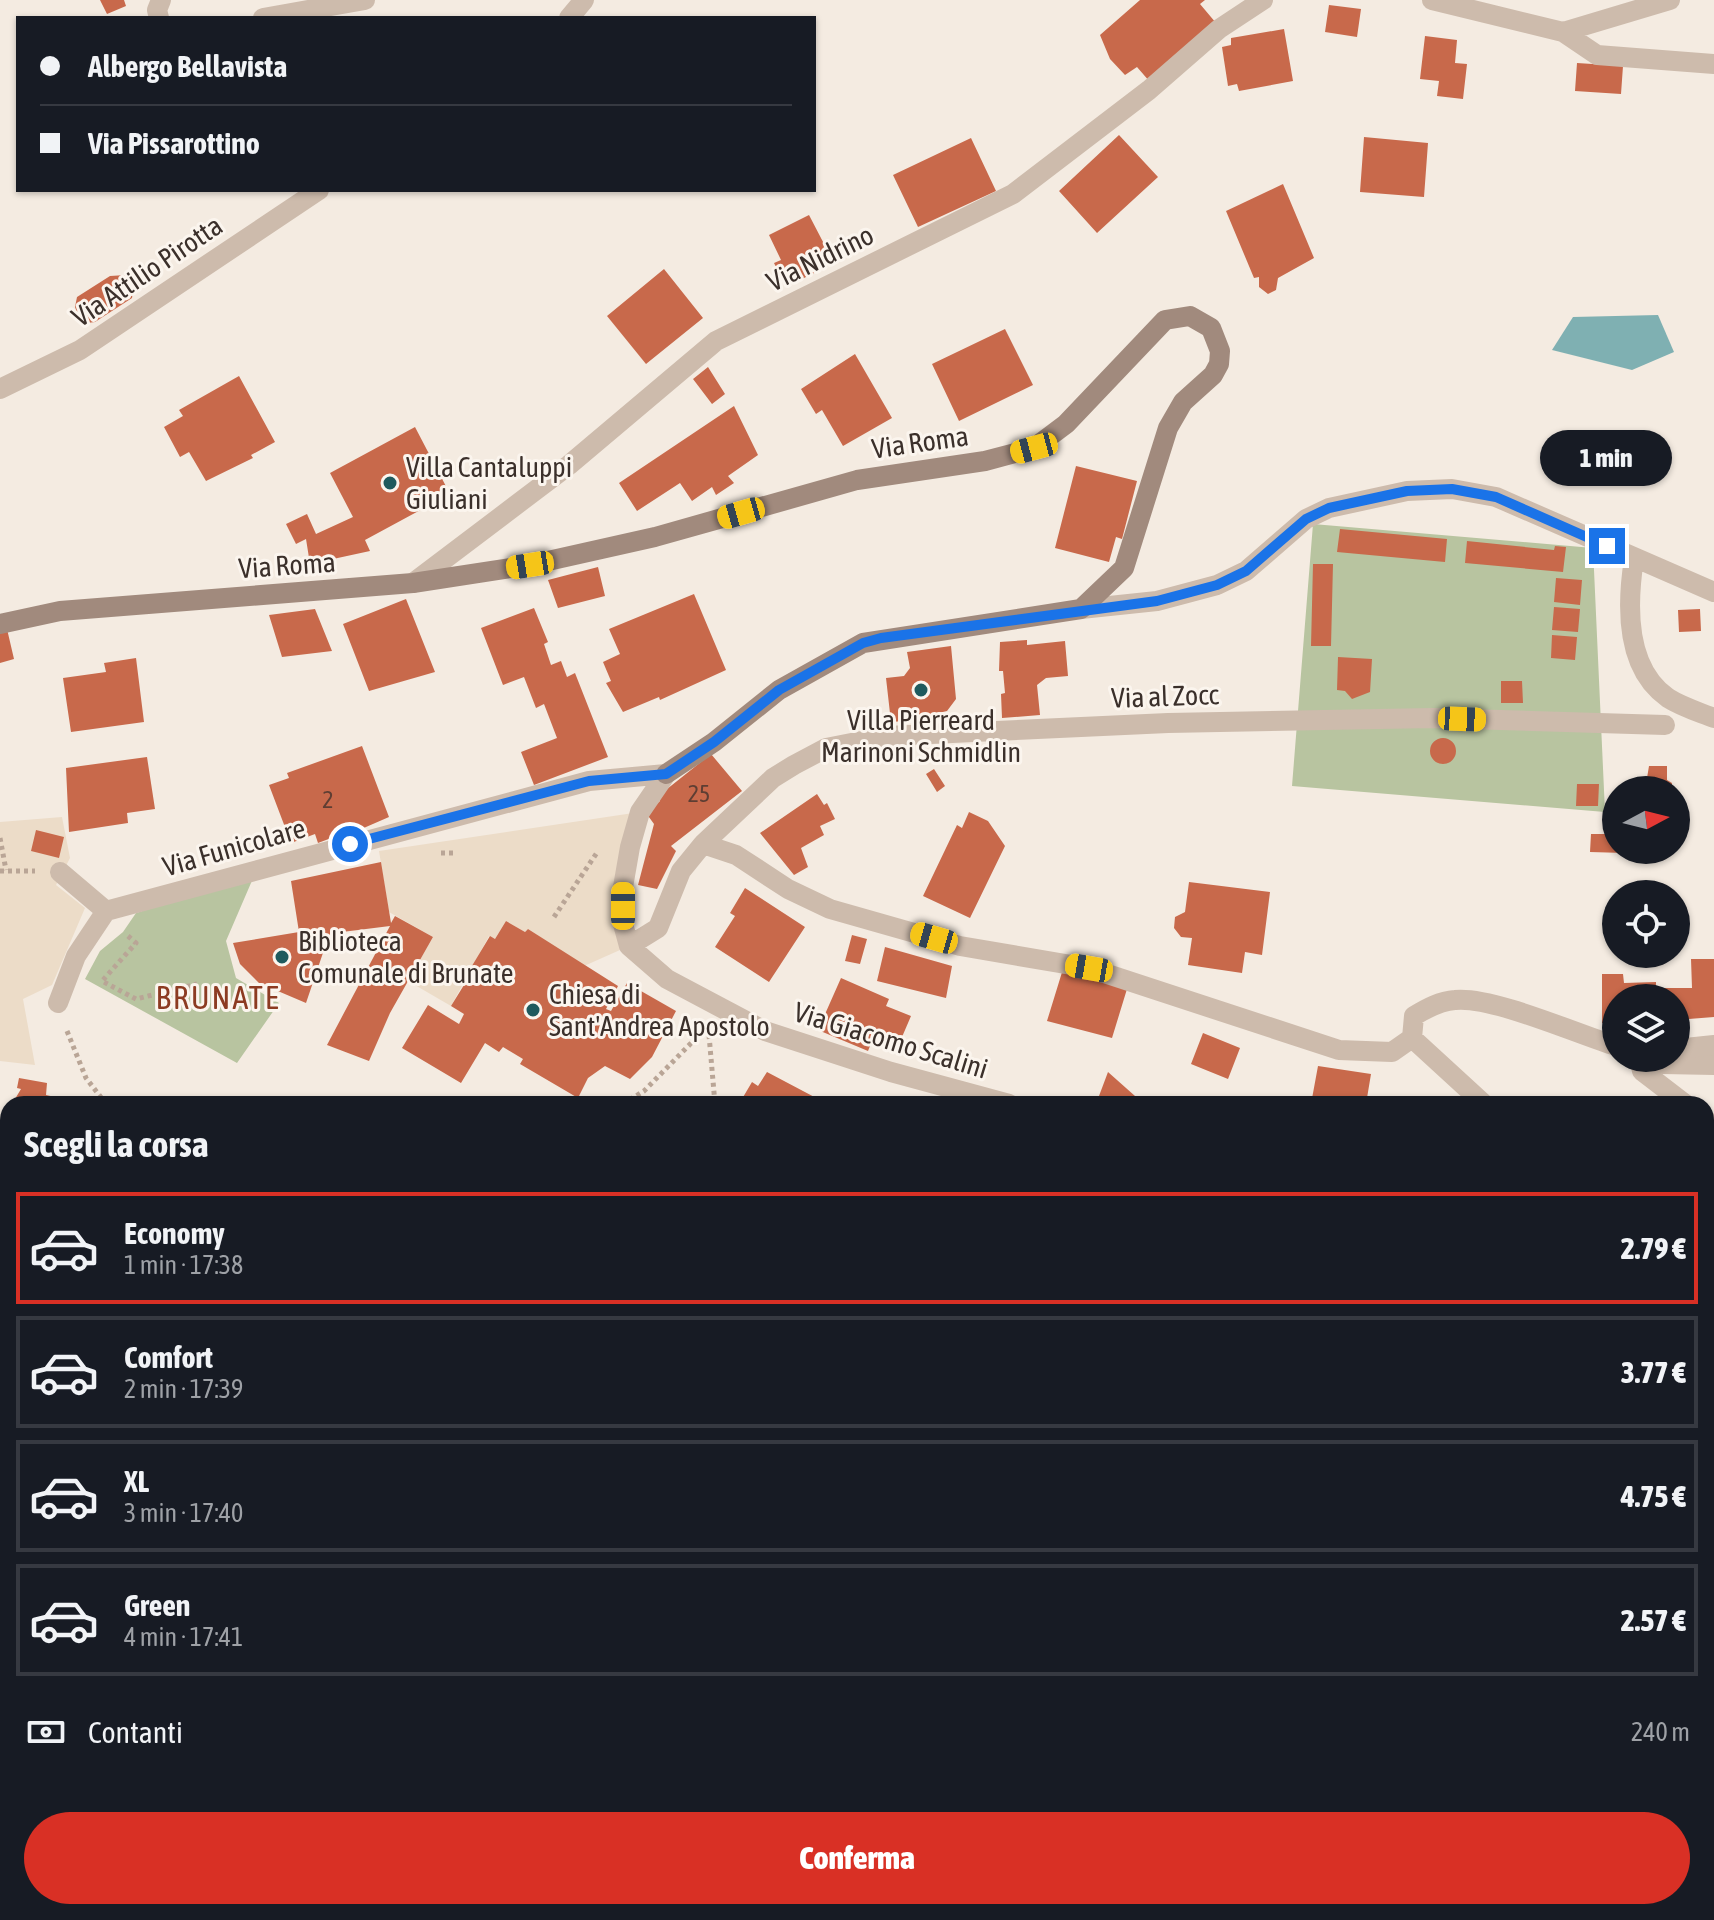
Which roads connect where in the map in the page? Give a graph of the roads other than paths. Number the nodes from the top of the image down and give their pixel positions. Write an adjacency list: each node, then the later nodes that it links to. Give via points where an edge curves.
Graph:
1 (365, 0): 6 (street)
2 (584, 0): 7 (street)
3 (1263, 0): 13 (street, Via Nidrino, via 1219,29 1013,194 716,341 569,465)
4 (1432, 0): 8 (street)
5 (1670, 0): 8 (street)
6 (274, 16)
7 (571, 16)
8 (1563, 32): 9 (street, via 1597,55)
9 (1714, 64)
10 (316, 192): 11 (street, Via Attilio Pirotta, via 80,350)
11 (0, 389)
12 (1634, 559): 14 (street); 15 (street, via 1496,497 1452,489 1407,491 1329,508 1306,519 1246,571 1217,585 1157,601); 17 (street, via 1629,608 1644,670 1667,697)
13 (413, 583): 15 (street, Via Roma, via 530,565 655,537 857,480 985,461 1034,448 1066,424 1165,320 1201,320 1217,339 1219,364 1183,402 1168,428 1124,568); 16 (street, Via Roma, via 60,611)
14 (1714, 592)
15 (1081, 609): 19 (street, via 863,643 779,690)
16 (0, 624)
17 (1714, 718)
18 (1665, 725): 20 (street, Via al Zocc, via 1402,718 887,736 826,748 794,765)
19 (666, 774): 22 (street, Via Funicolare, via 589,781); 23 (street, via 640,812 630,847 623,887)
20 (703, 844): 23 (street, Via al Zocc, via 681,871 658,928); 25 (street, via 736,855 830,909 960,946 1089,968 1339,1050 1392,1052)
21 (60, 872): 22 (street)
22 (106, 911): 24 (street, via 76,956)
23 (629, 946): 32 (street, Via Giacomo Scalini, via 667,979 765,1031)
24 (58, 1003)
25 (1412, 1038): 26 (street, via 1414,1016 1455,1000 1479,1002); 33 (street)
26 (1602, 1042)
27 (1714, 1045): 28 (street)
28 (1690, 1048)
29 (1690, 1065): 30 (street)
30 (1714, 1065)
31 (1643, 1072): 34 (street)
32 (980, 1096)
33 (1475, 1096)
34 (1675, 1096)

